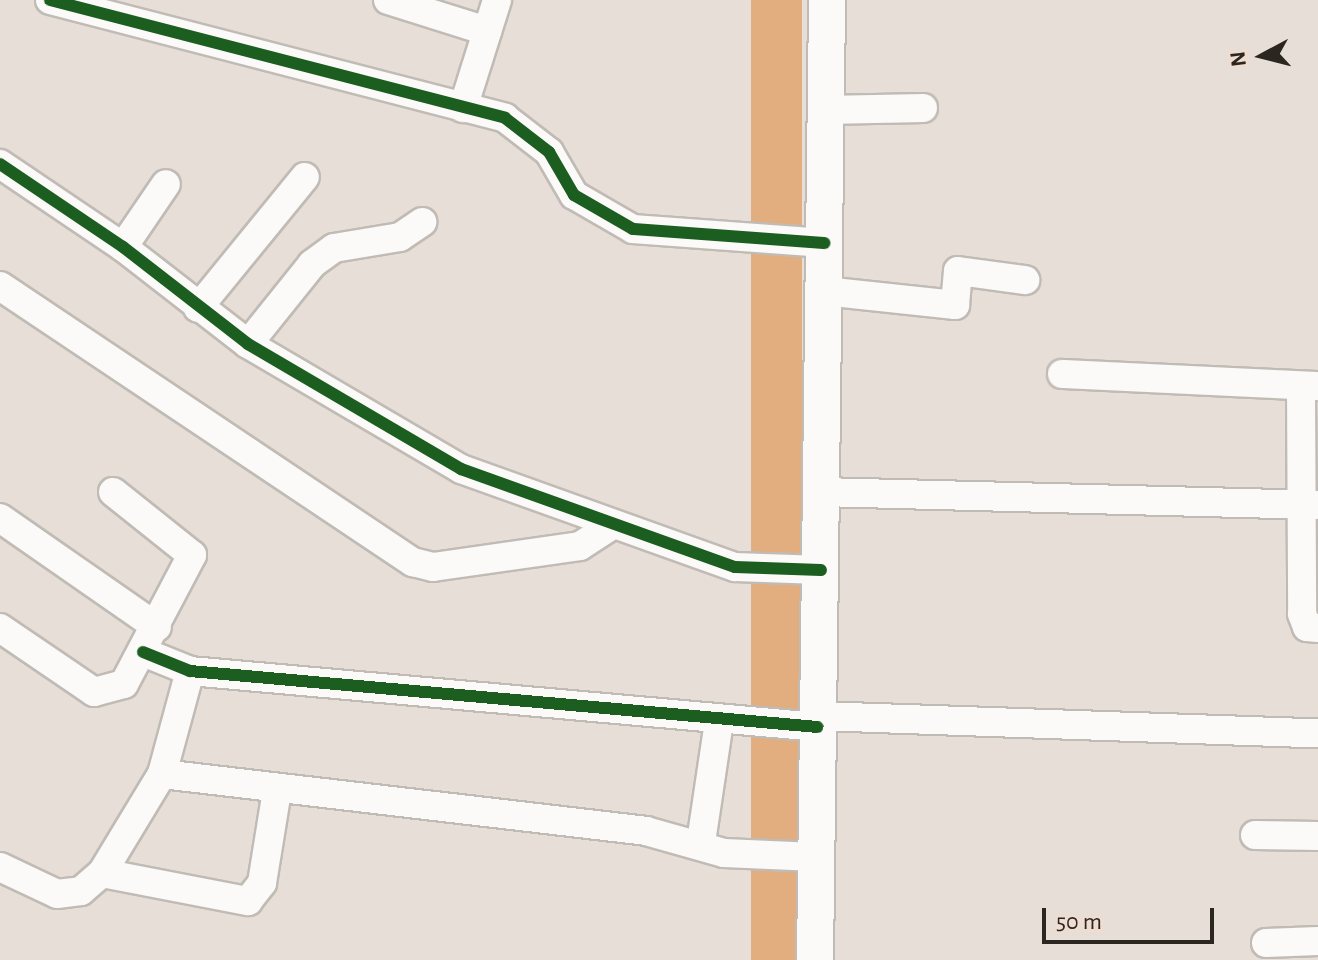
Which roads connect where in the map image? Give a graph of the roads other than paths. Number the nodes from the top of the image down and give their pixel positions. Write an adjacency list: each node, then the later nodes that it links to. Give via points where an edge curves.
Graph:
1 (50, 0): 6 (street)
2 (388, 0): 5 (street)
3 (497, 0): 5 (street)
4 (827, 0): 8 (main road)
5 (487, 31): 6 (street)
6 (463, 108): 13 (street, via 505,118 549,152 574,195 633,229)
7 (923, 108): 8 (street)
8 (826, 110): 13 (main road)
9 (0, 164): 14 (street)
10 (305, 177): 18 (street)
11 (166, 184): 14 (street)
12 (422, 222): 19 (street, via 400,237 334,248 312,264)
13 (816, 240): 17 (main road)
14 (123, 247): 18 (street)
15 (1025, 280): 17 (street, via 958,271 955,305)
16 (0, 286): 26 (street, via 413,562 433,567 580,546)
17 (824, 291): 23 (main road)
18 (198, 308): 19 (street)
19 (248, 344): 26 (street, via 461,469)
20 (1062, 374): 21 (street)
21 (1309, 386): 24 (street)
22 (113, 492): 28 (street, via 192,555)
23 (821, 492): 24 (street); 27 (main road)
24 (1311, 505): 30 (street, via 1303,622)
25 (0, 518): 28 (street)
26 (608, 528): 27 (street, via 735,567)
27 (814, 570): 34 (main road)
28 (157, 627): 31 (street)
29 (0, 628): 31 (street, via 94,692 124,684)
30 (1318, 628)
31 (143, 652): 32 (street)
32 (190, 671): 33 (street); 36 (street)
33 (725, 722): 34 (street); 40 (street)
34 (814, 723): 35 (street); 41 (main road)
35 (1318, 733)
36 (162, 774): 37 (street); 43 (street)
37 (277, 790): 40 (street, via 557,818); 43 (street, via 262,883 248,901)
38 (1255, 835): 39 (street)
39 (1318, 836)
40 (713, 848): 41 (street)
41 (810, 857): 46 (main road)
42 (0, 867): 43 (street, via 57,894 81,891)
43 (102, 873)
44 (1318, 941): 45 (street)
45 (1266, 943)
46 (815, 960)

